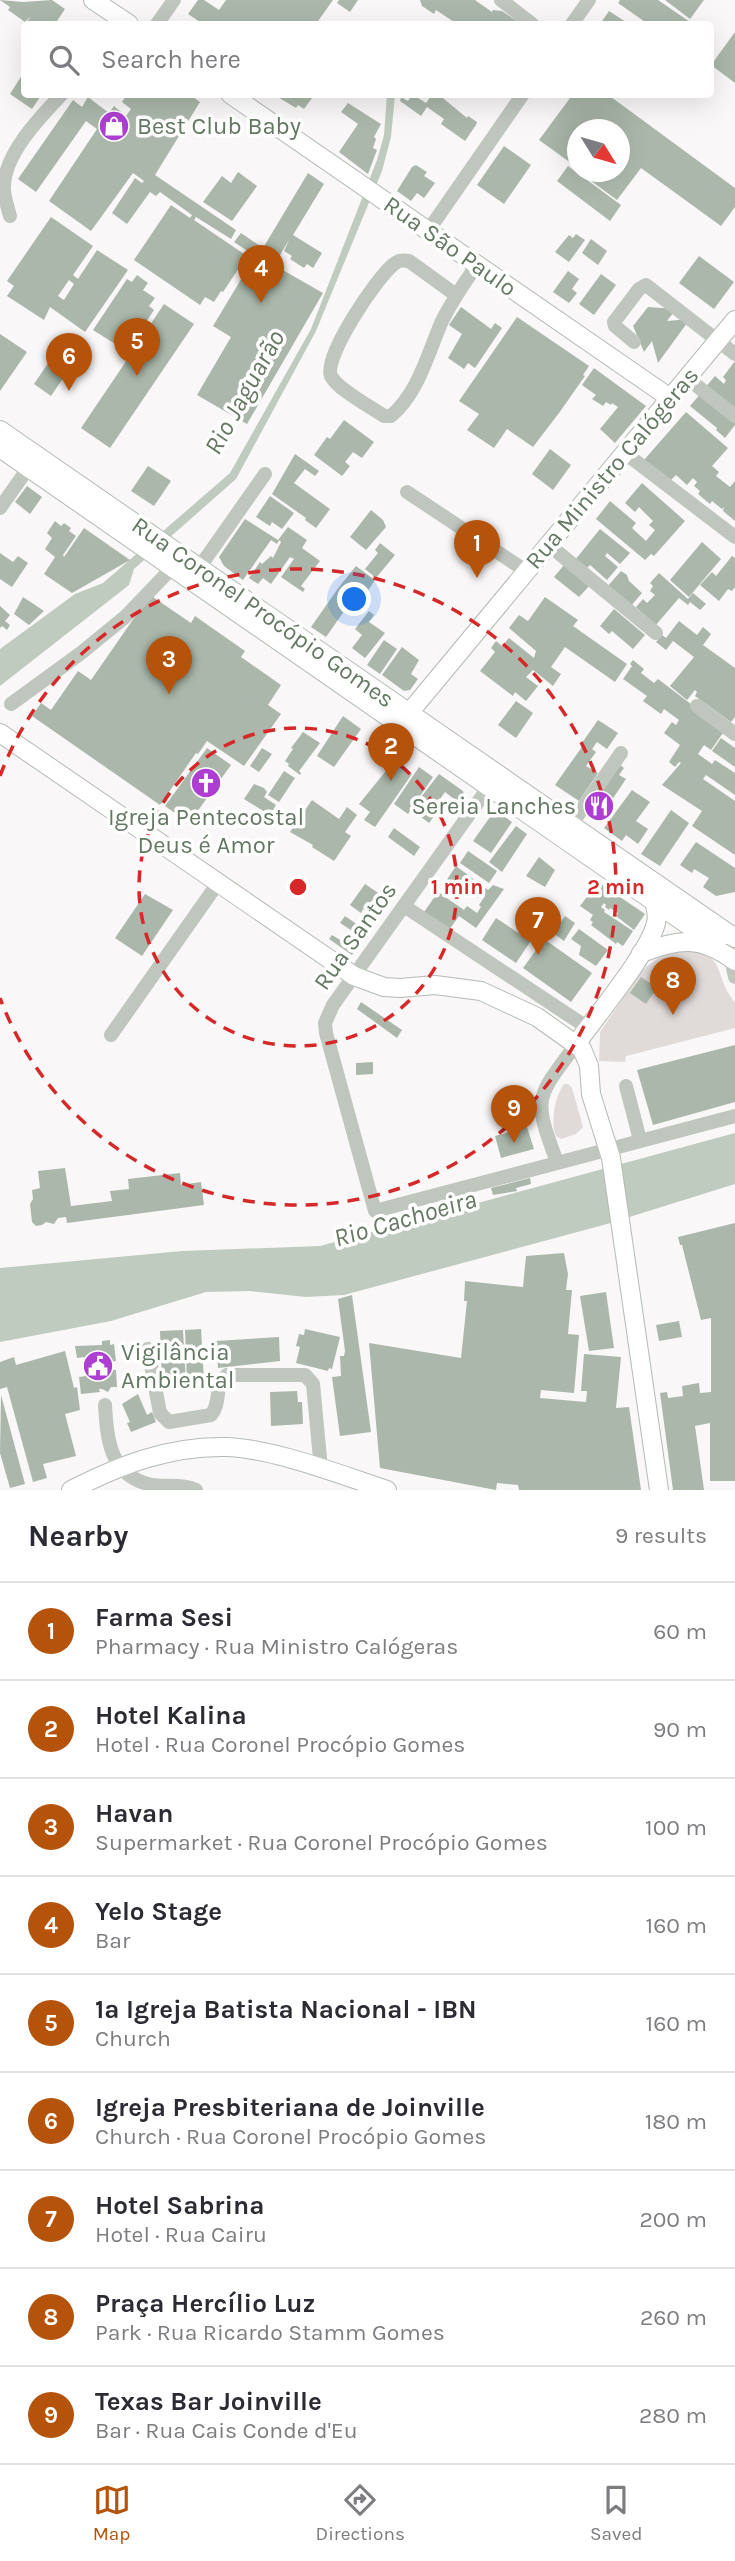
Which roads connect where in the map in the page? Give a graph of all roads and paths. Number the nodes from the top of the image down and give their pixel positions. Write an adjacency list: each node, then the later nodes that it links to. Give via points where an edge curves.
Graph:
1 (93, 0): 5 (main road)
2 (174, 0): 6 (street)
3 (501, 0): 7 (street)
4 (589, 0): 8 (street)
5 (124, 21)
6 (159, 21)
7 (528, 21)
8 (574, 21)
9 (58, 98): 12 (street, via 11,158 4,188)
10 (236, 98): 13 (main road, Rua São Paulo)
11 (520, 98): 13 (street)
12 (10, 216)
13 (428, 231): 14 (main road, Rua São Paulo)
14 (477, 265): 15 (street); 21 (main road, Rua São Paulo)
15 (456, 295): 15 (street, via 422,373 398,411 384,416 335,383 330,365 337,348 365,299 395,262 409,261)
16 (735, 320): 17 (main road, Rua Ministro Calógeras)
17 (718, 341): 18 (street, via 646,285 614,322); 19 (street); 20 (main road, Rua Ministro Calógeras)
18 (634, 342)
19 (735, 354)
20 (687, 378): 21 (main road, Rua Ministro Calógeras); 22 (street)
21 (670, 398): 25 (main road, Rua Ministro Calógeras)
22 (735, 416)
23 (0, 430): 30 (main road, Rua Coronel Procópio Gomes)
24 (0, 448): 26 (main road, Rua Coronel Procópio Gomes)
25 (625, 453): 31 (street); 32 (main road, Rua Ministro Calógeras)
26 (29, 467): 29 (street); 30 (main road, Rua Coronel Procópio Gomes)
27 (265, 474): 34 (street)
28 (407, 492): 35 (street)
29 (0, 508)
30 (140, 535): 33 (main road, Rua Coronel Procópio Gomes)
31 (735, 537)
32 (549, 545): 35 (main road, Rua Ministro Calógeras); 36 (street)
33 (168, 558): 34 (main road, Rua Coronel Procópio Gomes); 37 (street, via 125,617); 43 (main road, Rua Coronel Procópio Gomes)
34 (200, 568): 39 (main road, Rua Coronel Procópio Gomes)
35 (526, 572): 39 (main road, Rua Ministro Calógeras)
36 (656, 634)
37 (11, 704)
38 (697, 706): 41 (street)
39 (409, 713): 44 (main road, Rua Coronel Procópio Gomes)
40 (0, 733): 45 (main road)
41 (735, 734)
42 (621, 753): 44 (street)
43 (488, 788): 46 (main road, Rua Coronel Procópio Gomes); 47 (street, Rua Santos)
44 (571, 825): 48 (main road, Rua Coronel Procópio Gomes)
45 (218, 883): 51 (main road); 54 (street)
46 (654, 901): 48 (main road, Rua Coronel Procópio Gomes, via 697,930); 49 (main road, via 656,924)
47 (404, 906): 51 (street, Rua Santos); 53 (street)
48 (734, 936): 50 (main road)
49 (641, 953): 50 (main road, via 686,940 707,944); 53 (main road)
50 (733, 959): 52 (street)
51 (354, 976): 55 (main road, via 384,987 435,985 481,991 537,1017); 60 (street, Rua Santos, via 325,1023 375,1211)
52 (735, 977)
53 (588, 1028): 55 (main road)
54 (111, 1035)
55 (577, 1044): 59 (main road, via 587,1058 591,1094); 60 (street, via 548,1084 540,1105)
56 (626, 1086): 58 (street)
57 (735, 1116): 58 (street)
58 (640, 1140): 59 (street)
59 (610, 1153): 60 (street); 68 (main road)
60 (557, 1162)
61 (148, 1349): 64 (street, via 160,1413 169,1422 211,1415 217,1406 217,1387 227,1375 305,1375 313,1384)
62 (105, 1405): 63 (street, via 107,1441)
63 (119, 1467): 64 (main road, via 158,1454 227,1447); 65 (main road); 66 (street, via 148,1484)
64 (321, 1469): 67 (main road)
65 (71, 1490)
66 (197, 1490)
67 (387, 1490)
68 (659, 1490)

